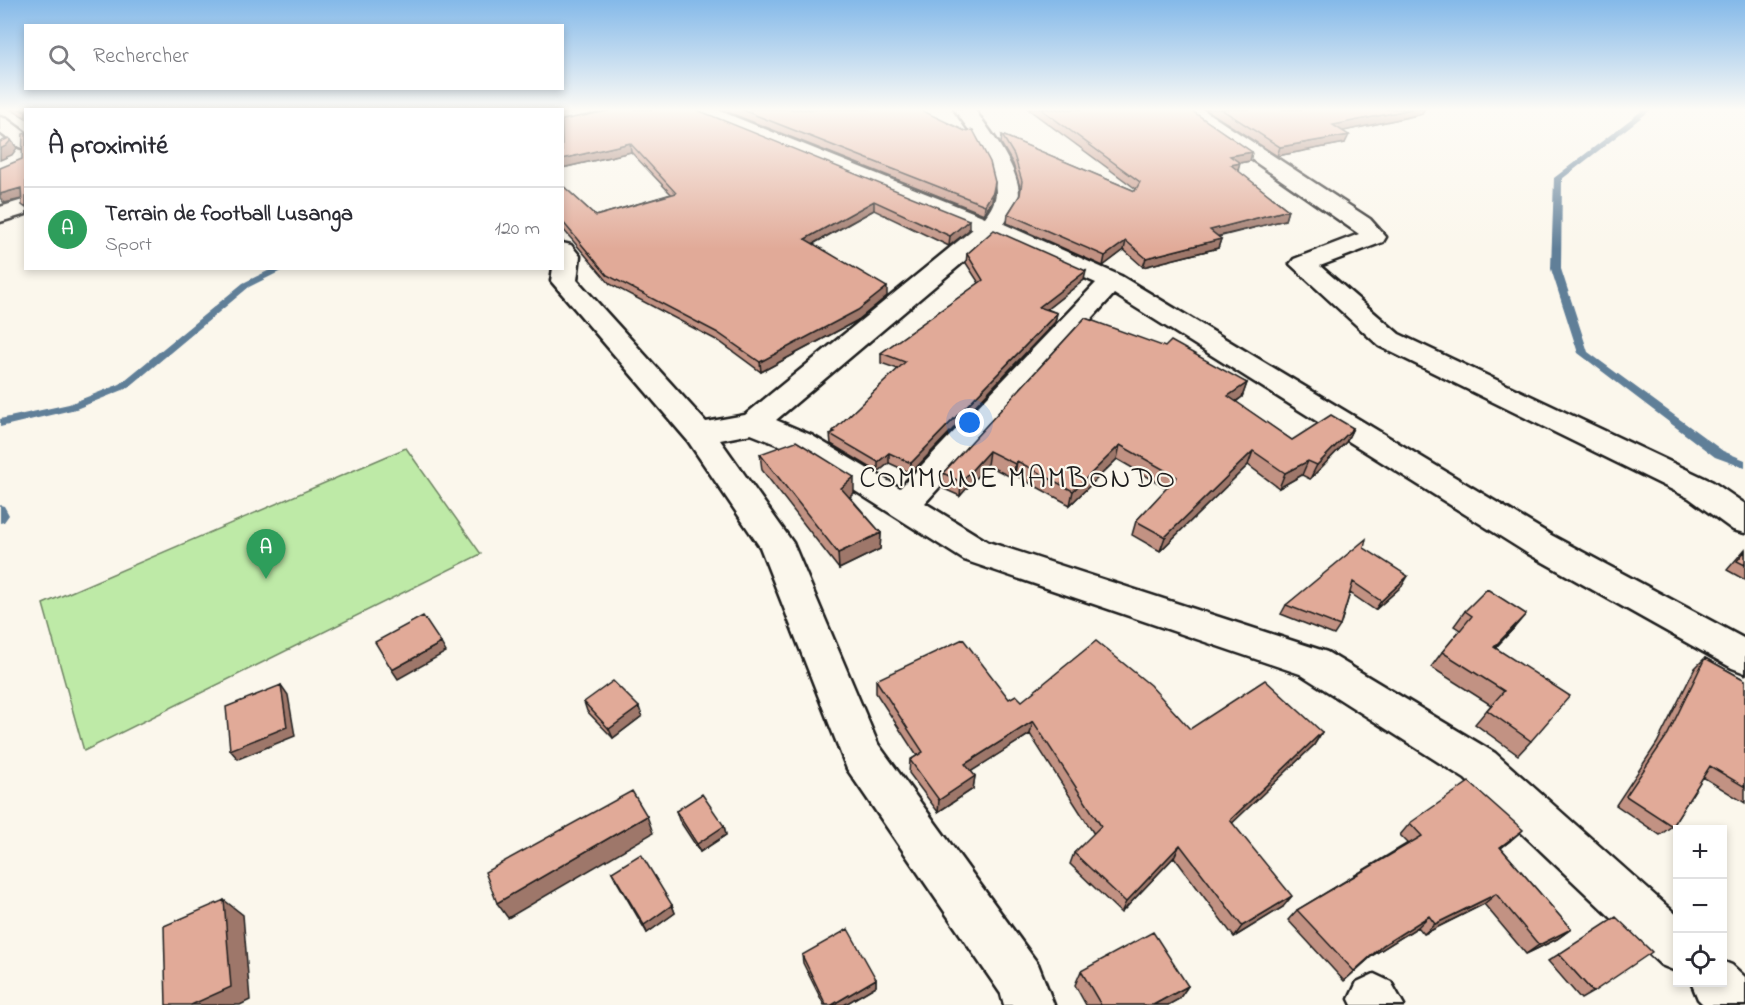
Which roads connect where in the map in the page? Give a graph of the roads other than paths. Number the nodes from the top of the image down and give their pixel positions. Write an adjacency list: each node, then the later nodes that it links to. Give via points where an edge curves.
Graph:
1 (815, 156): 6 (street)
2 (994, 156): 6 (street, via 1008,186 1008,199)
3 (1260, 156): 12 (street, via 1362,224 1374,237 1303,264 1389,340 1701,490)
4 (24, 207): 5 (street)
5 (0, 215)
6 (990, 227): 8 (street); 9 (street)
7 (564, 252): 10 (street, via 568,256 564,281)
8 (1112, 281): 11 (street); 13 (street, via 1539,544)
9 (754, 423): 10 (street); 11 (street, via 800,442)
10 (699, 434): 16 (street, via 776,543 862,756 1021,981)
11 (903, 506): 14 (street, via 976,551 1313,663 1480,766)
12 (1745, 521)
13 (1745, 657)
14 (1673, 944)
15 (1719, 987): 17 (street)
16 (1029, 1005)
17 (1739, 1005)

